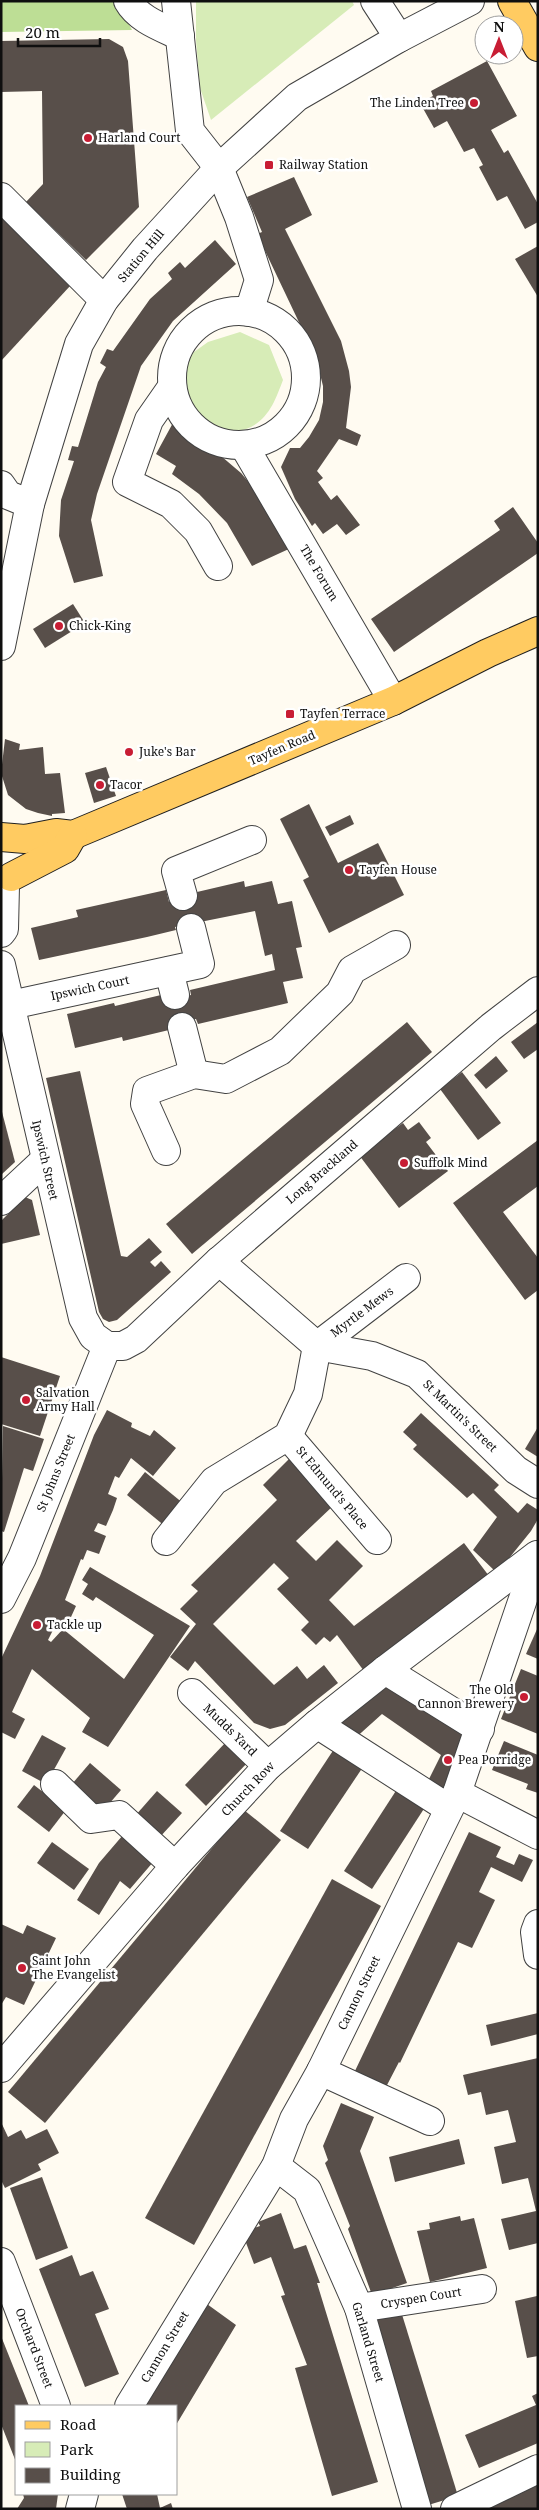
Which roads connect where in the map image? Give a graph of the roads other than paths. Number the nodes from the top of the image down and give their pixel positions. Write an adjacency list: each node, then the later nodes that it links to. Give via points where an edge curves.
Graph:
1 (128, 1): 6 (street, via 133,10)
2 (176, 1): 6 (street)
3 (374, 1): 7 (street)
4 (470, 1): 7 (street, Station Hill)
5 (512, 1): 8 (main road)
6 (180, 36): 9 (street, via 190,131)
7 (398, 38): 9 (street, Station Hill, via 297,97)
8 (538, 47)
9 (219, 168): 11 (street, Station Hill, via 145,249); 12 (street, via 259,280)
10 (1, 197): 11 (street)
11 (104, 300): 16 (street, Station Hill, via 80,344)
12 (249, 312): 13 (street, via 233,311 210,317 191,331 177,350); 14 (street, via 280,325 296,343 305,364 306,385 300,407 291,421 273,436)
13 (172, 388): 14 (street, via 185,420 200,433 221,443); 18 (street, via 149,420 127,482 172,504 198,531)
14 (244, 446): 23 (street, The Forum)
15 (1, 485): 16 (street, via 8,495)
16 (30, 504): 17 (street, Station Hill)
17 (10, 561): 20 (street, Station Hill)
18 (218, 566)
19 (538, 631): 22 (main road, Tayfen Road)
20 (1, 646)
21 (538, 648): 22 (main road)
22 (488, 653): 23 (main road, Tayfen Road)
23 (393, 701): 24 (main road, Tayfen Road)
24 (73, 835): 25 (main road, Tayfen Road); 27 (main road, Tayfen Road, via 65,849)
25 (1, 837): 27 (main road, via 12,855 14,866)
26 (252, 840): 28 (street, via 176,871)
27 (6, 884): 30 (street, via 4,929)
28 (183, 896)
29 (191, 928): 34 (street, Ipswich Court, via 200,964 172,983)
30 (1, 933)
31 (396, 945): 36 (street, via 352,970 340,993 280,1051 226,1079)
32 (1, 965): 34 (street, Ipswich Street)
33 (538, 990): 40 (street, Long Brackland, via 483,1033)
34 (11, 1005): 38 (street, Ipswich Street)
35 (182, 1027): 36 (street)
36 (194, 1074): 37 (street, via 147,1091 145,1104)
37 (166, 1151)
38 (45, 1160): 39 (street); 42 (street, Ipswich Street, via 84,1318 92,1336)
39 (1, 1201)
40 (219, 1261): 42 (street, Long Brackland, via 136,1339 123,1346); 43 (street)
41 (406, 1278): 43 (street, Myrtle Mews)
42 (107, 1346): 48 (street, St Johns Street)
43 (317, 1346): 44 (street, via 308,1394); 45 (street, St Martin's Street, via 372,1356 417,1374 516,1470)
44 (288, 1436): 46 (street, St Edmund's Place); 47 (street, via 214,1482)
45 (538, 1484)
46 (377, 1540)
47 (166, 1541)
48 (12, 1554): 50 (street, St Johns Street)
49 (538, 1555): 51 (street, Church Row); 54 (street, Cannon Street)
50 (1, 1599)
51 (386, 1670): 53 (street, Church Row); 54 (street)
52 (192, 1693): 55 (street, Mudds Yard)
53 (317, 1724): 55 (street, Church Row); 57 (street)
54 (480, 1729): 57 (street, Cannon Street)
55 (268, 1766): 59 (street, Church Row)
56 (55, 1784): 59 (street, via 90,1819 119,1815)
57 (453, 1801): 58 (street); 63 (street, Cannon Street)
58 (538, 1835)
59 (175, 1866): 62 (street, Church Row)
60 (538, 1924): 61 (street, via 535,1932)
61 (538, 1955)
62 (1, 2068)
63 (321, 2071): 64 (street); 65 (street, Cannon Street, via 294,2119)
64 (430, 2121)
65 (276, 2166): 68 (street, Garland Street, via 307,2190); 70 (street, Cannon Street)
66 (1, 2262): 69 (street, Orchard Street)
67 (482, 2289): 68 (street, Cryspen Court)
68 (359, 2308): 72 (street, Garland Street)
69 (56, 2405)
70 (130, 2405)
71 (538, 2469): 73 (street)
72 (417, 2509)
73 (455, 2509)

